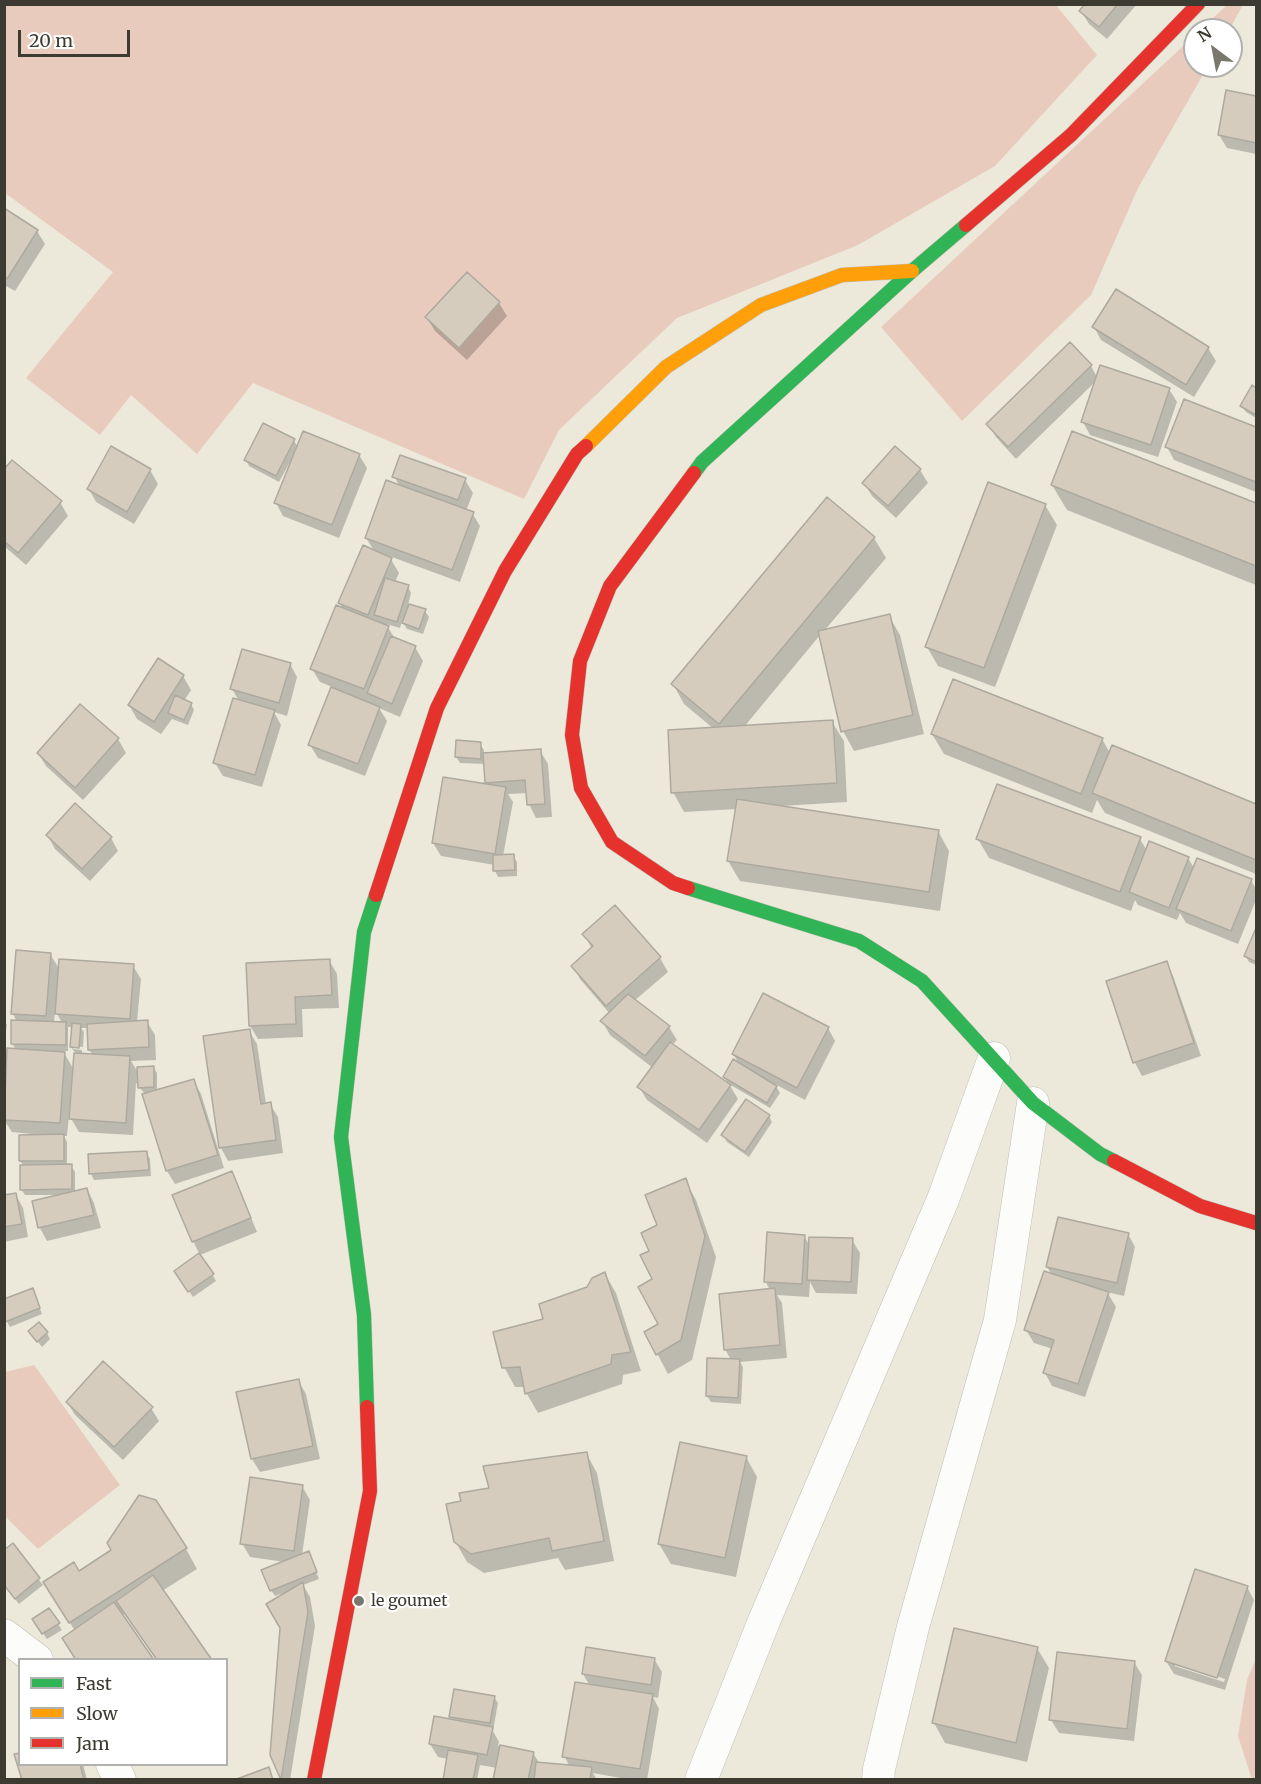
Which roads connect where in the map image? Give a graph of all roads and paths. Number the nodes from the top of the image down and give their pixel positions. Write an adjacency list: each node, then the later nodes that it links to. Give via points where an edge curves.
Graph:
1 (1198, 4): 2 (street, via 1071,135)
2 (912, 271): 3 (street, via 702,462 610,586 580,661 572,735 581,788 612,842 674,883 859,941 922,981); 8 (street, via 842,275 761,305 666,366 577,454 505,571 437,708 364,932 341,1137 364,1315 370,1491)
3 (994, 1058): 4 (street); 9 (street, via 944,1197)
4 (1033, 1103): 5 (street, via 1100,1154 1200,1206); 10 (street, via 1000,1320 913,1627)
5 (1257, 1223)
6 (4, 1635): 7 (street)
7 (36, 1658)
8 (314, 1779)
9 (701, 1779)
10 (878, 1779)

